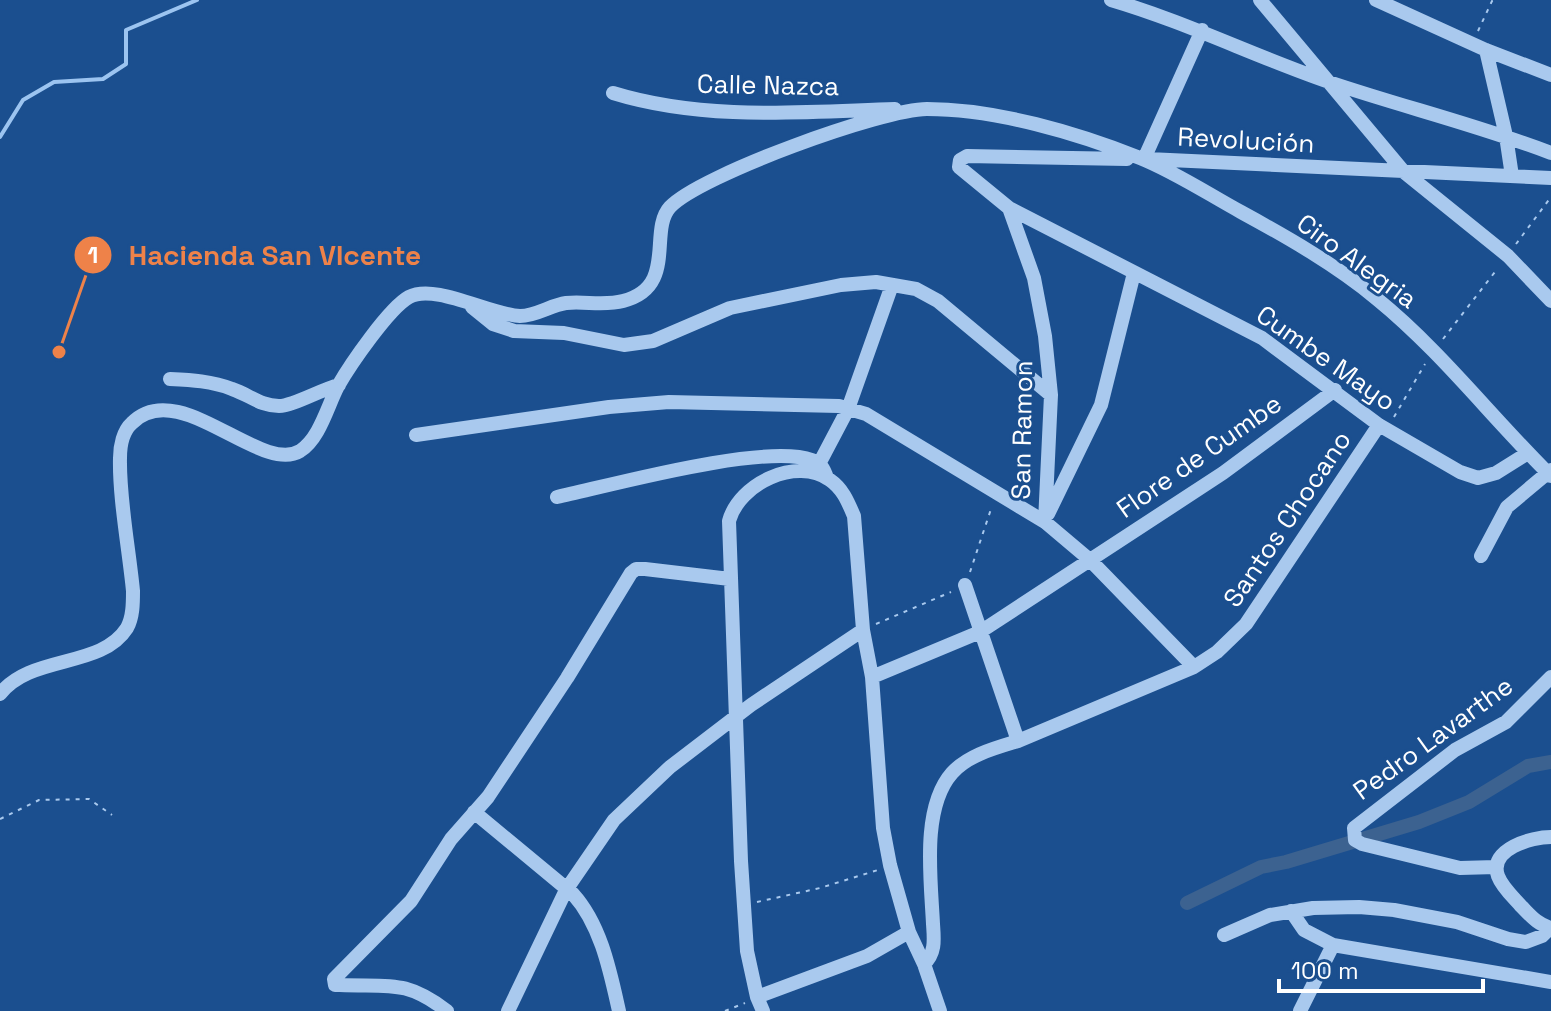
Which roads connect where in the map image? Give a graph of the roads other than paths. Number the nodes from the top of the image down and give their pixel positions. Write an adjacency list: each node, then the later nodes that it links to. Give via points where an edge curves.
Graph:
1 (1113, 0): 4 (street)
2 (1260, 0): 7 (street)
3 (1376, 0): 5 (street)
4 (1202, 30): 7 (street); 12 (street)
5 (1479, 46): 6 (street); 10 (street)
6 (1551, 75)
7 (1328, 81): 10 (street); 13 (street)
8 (613, 93): 9 (street, Calle Nazca, via 670,106 751,114)
9 (924, 109): 12 (street, via 1000,116 1054,128); 20 (street, via 788,147 680,200 663,220 654,278 622,302 563,303 522,316)
10 (1506, 136): 11 (street); 14 (street)
11 (1551, 153)
12 (1144, 159): 13 (street, Revolución); 16 (street, Revolución, via 960,160 965,174); 28 (street, Ciro Alegria, via 1282,234 1376,298)
13 (1404, 172): 14 (street, Revolución); 19 (street, via 1508,256)
14 (1512, 176): 15 (street, Revolución)
15 (1549, 178)
16 (1009, 208): 17 (street, Cumbe Mayo); 24 (street, San Ramon, via 1034,278)
17 (1134, 273): 23 (street, Cumbe Mayo, via 1262,338); 33 (street, via 1101,405)
18 (892, 285): 20 (street, via 859,283 777,297 711,315 653,341 624,345 564,333 514,331 493,324); 24 (street, via 916,289 938,301); 25 (street)
19 (1551, 301)
20 (469, 304): 22 (street, via 428,293 410,296)
21 (170, 379): 22 (street, via 203,380 235,389 260,404 284,407)
22 (339, 385): 43 (street, via 312,439 286,455 197,416 159,411 135,419 119,455 133,591 128,627 113,643 14,679)
23 (1335, 390): 26 (street, Cumbe Mayo); 35 (street, Flore de Cumbe, via 1223,473)
24 (1051, 395): 33 (street, San Ramon)
25 (848, 409): 27 (street, via 669,402); 29 (street); 33 (street, via 898,431)
26 (1383, 427): 28 (street, Cumbe Mayo, via 1478,478); 40 (street, Santos Chocano, via 1246,624)
27 (416, 435)
28 (1528, 453): 30 (street, Ciro Alegria)
29 (819, 464): 31 (street); 32 (street, via 799,457 731,461)
30 (1550, 473): 34 (street, via 1507,507)
31 (827, 478): 36 (street, via 777,476 744,493 729,521); 38 (street, via 847,499 854,516)
32 (557, 497)
33 (1045, 522): 35 (street)
34 (1481, 556)
35 (1090, 560): 39 (street, Flore de Cumbe); 40 (street)
36 (730, 579): 44 (street); 46 (street, via 636,569 631,573 510,767)
37 (965, 585): 39 (street)
38 (863, 630): 41 (street); 44 (street)
39 (980, 632): 41 (street, Flore de Cumbe); 45 (street)
40 (1194, 667): 45 (street, Santos Chocano)
41 (872, 677): 52 (street, via 883,828)
42 (1551, 677): 48 (street, Pedro Lavarthe, via 1506,722 1455,750 1354,828 1355,840 1362,844 1460,868)
43 (0, 694)
44 (736, 718): 49 (street, via 670,767 614,820); 57 (street, via 747,951)
45 (1018, 741): 55 (street, Santos Chocano, via 967,761 941,789 930,851 934,943)
46 (474, 812): 49 (street); 58 (street, via 411,901 334,982 408,988)
47 (1551, 837): 48 (street, via 1518,844 1500,857)
48 (1496, 867): 51 (street, via 1532,920)
49 (566, 890): 59 (street); 60 (street, via 584,906 594,926)
50 (1291, 911): 51 (street, via 1394,910 1526,942); 53 (street); 54 (street, via 1304,930)
51 (1551, 928)
52 (909, 932): 55 (street); 57 (street)
53 (1224, 935)
54 (1333, 945): 56 (street); 62 (street)
55 (924, 964): 61 (street)
56 (1551, 982)
57 (760, 1004)
58 (447, 1011)
59 (508, 1011)
60 (619, 1011)
61 (940, 1011)
62 (1300, 1011)

